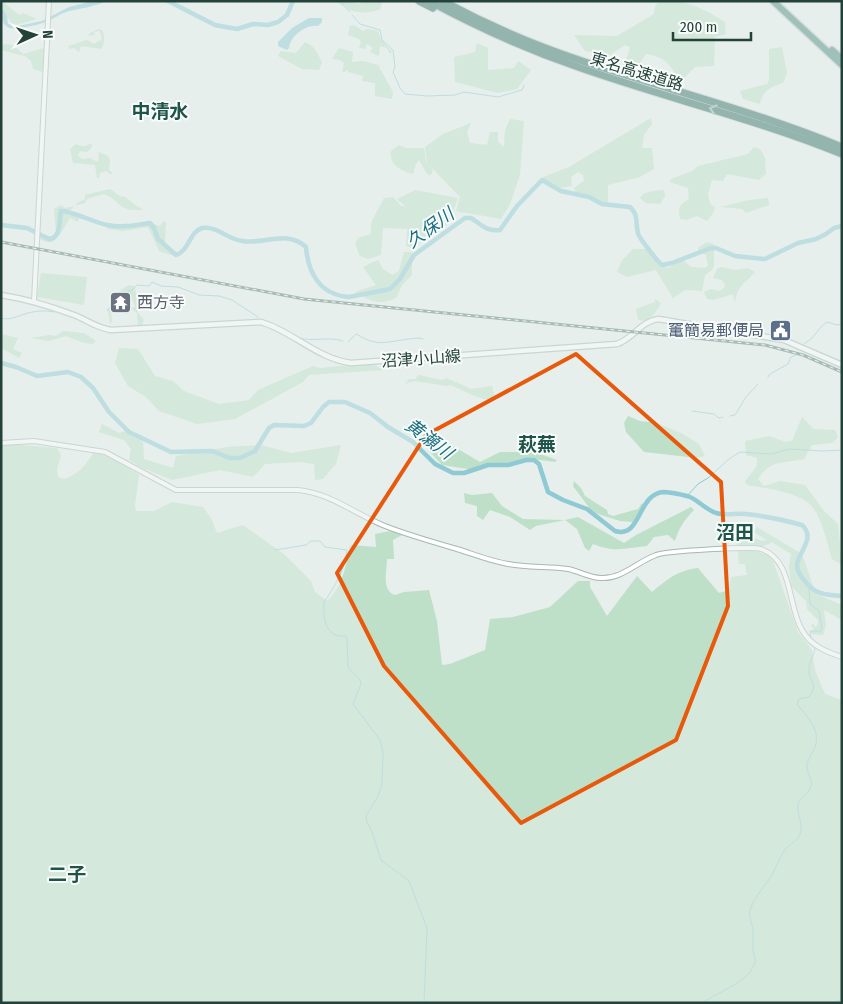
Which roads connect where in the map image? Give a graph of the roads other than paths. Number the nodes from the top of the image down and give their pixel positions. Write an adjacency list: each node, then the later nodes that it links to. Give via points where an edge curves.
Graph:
1 (49, 1): 14 (street)
2 (419, 1): 8 (highway, via 499,39)
3 (428, 1): 8 (highway, 東名高速道路, via 486,30)
4 (443, 1): 8 (highway, 東名高速道路)
5 (450, 1): 8 (highway)
6 (773, 1): 10 (highway)
7 (779, 1): 9 (highway)
8 (540, 50): 11 (highway, 東名高速道路, via 762,117); 12 (highway, 東名高速道路, one-way to 8, via 760,124 610,78)
9 (842, 59)
10 (842, 65)
11 (842, 147)
12 (842, 154)
13 (1, 295): 14 (main road, 沼津小山線)
14 (34, 301): 15 (main road, 沼津小山線, via 111,330 260,322 338,360 357,363 617,344 629,339 648,322 658,319 784,340)
15 (842, 365)
16 (1, 443): 17 (street, via 34,441 104,452 176,490 311,492 384,526 486,558 517,566 570,569 595,577 620,574 661,553 756,548 773,556 781,566 801,629 807,638 822,650)
17 (842, 656)

